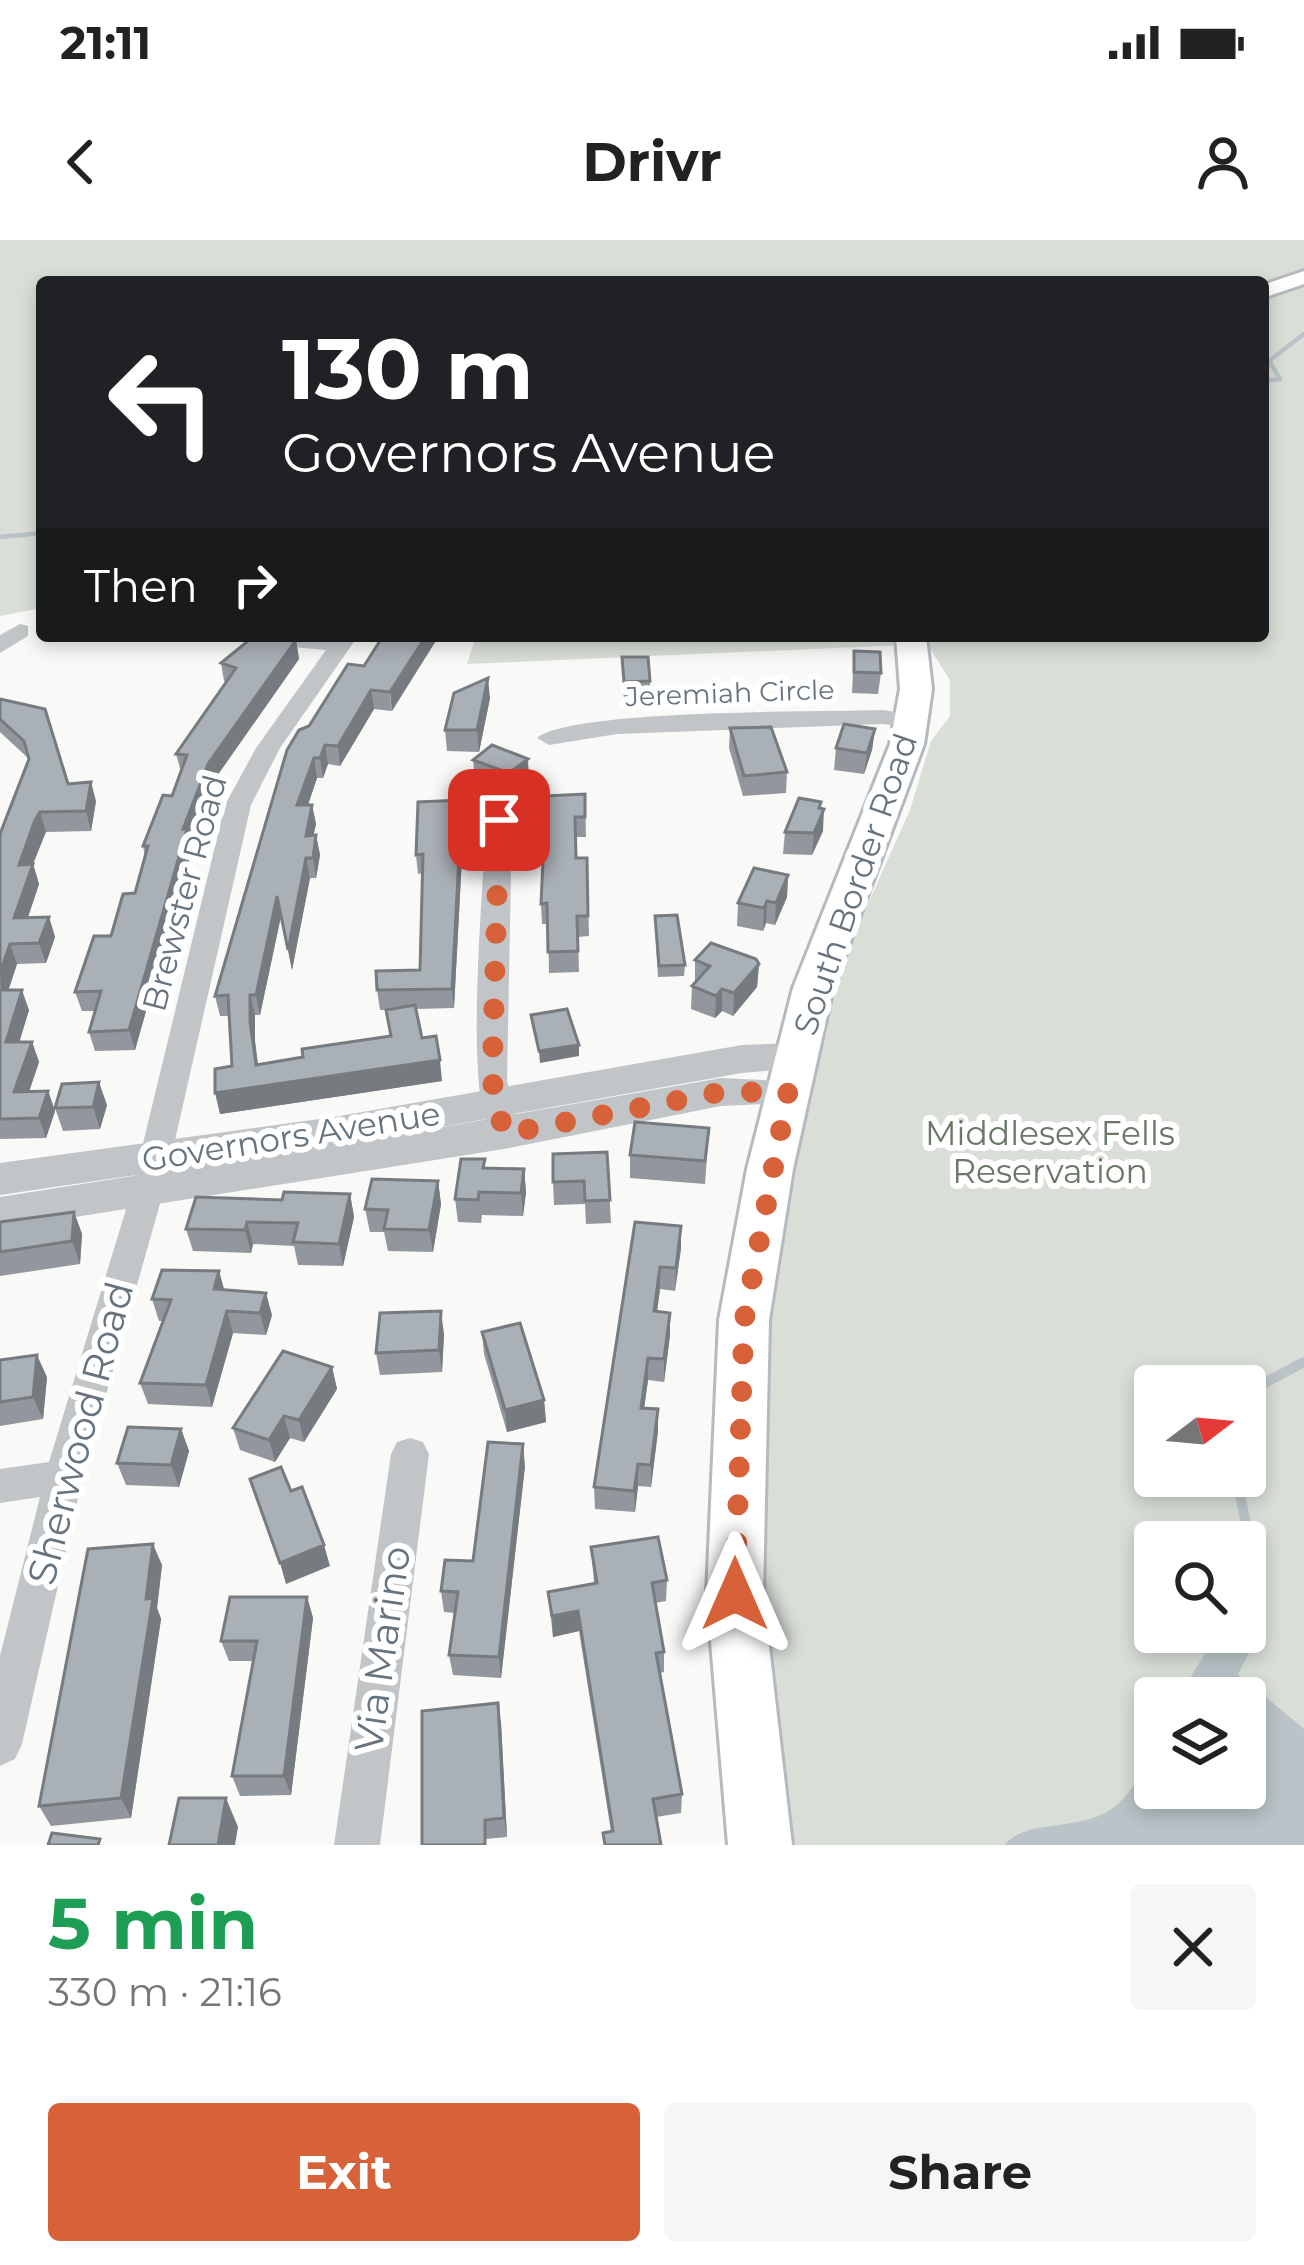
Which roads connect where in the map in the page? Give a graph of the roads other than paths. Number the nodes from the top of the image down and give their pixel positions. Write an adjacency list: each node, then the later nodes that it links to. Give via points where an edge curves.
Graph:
1 (1304, 277): 2 (main road)
2 (1269, 290)
3 (20, 631): 6 (street)
4 (343, 642): 12 (street, Brewster Road, via 238,805)
5 (911, 642): 7 (main road, South Border Road)
6 (0, 646)
7 (913, 721): 8 (street, Jeremiah Circle, via 616,727); 10 (main road, South Border Road, via 813,988)
8 (549, 738)
9 (499, 820): 11 (street)
10 (792, 1075): 11 (street, Governors Avenue, via 721,1092); 20 (main road, South Border Road, via 744,1321 735,1503 735,1594)
11 (500, 1119): 12 (street, Governors Avenue)
12 (151, 1175): 13 (street, Governors Avenue); 14 (street, Governors Avenue); 16 (street, Sherwood Road)
13 (0, 1179)
14 (0, 1214)
15 (410, 1454): 19 (street, Via Marino)
16 (64, 1476): 17 (street); 18 (street, Sherwood Road)
17 (0, 1486)
18 (0, 1744)
19 (357, 1845)
20 (760, 1845)

